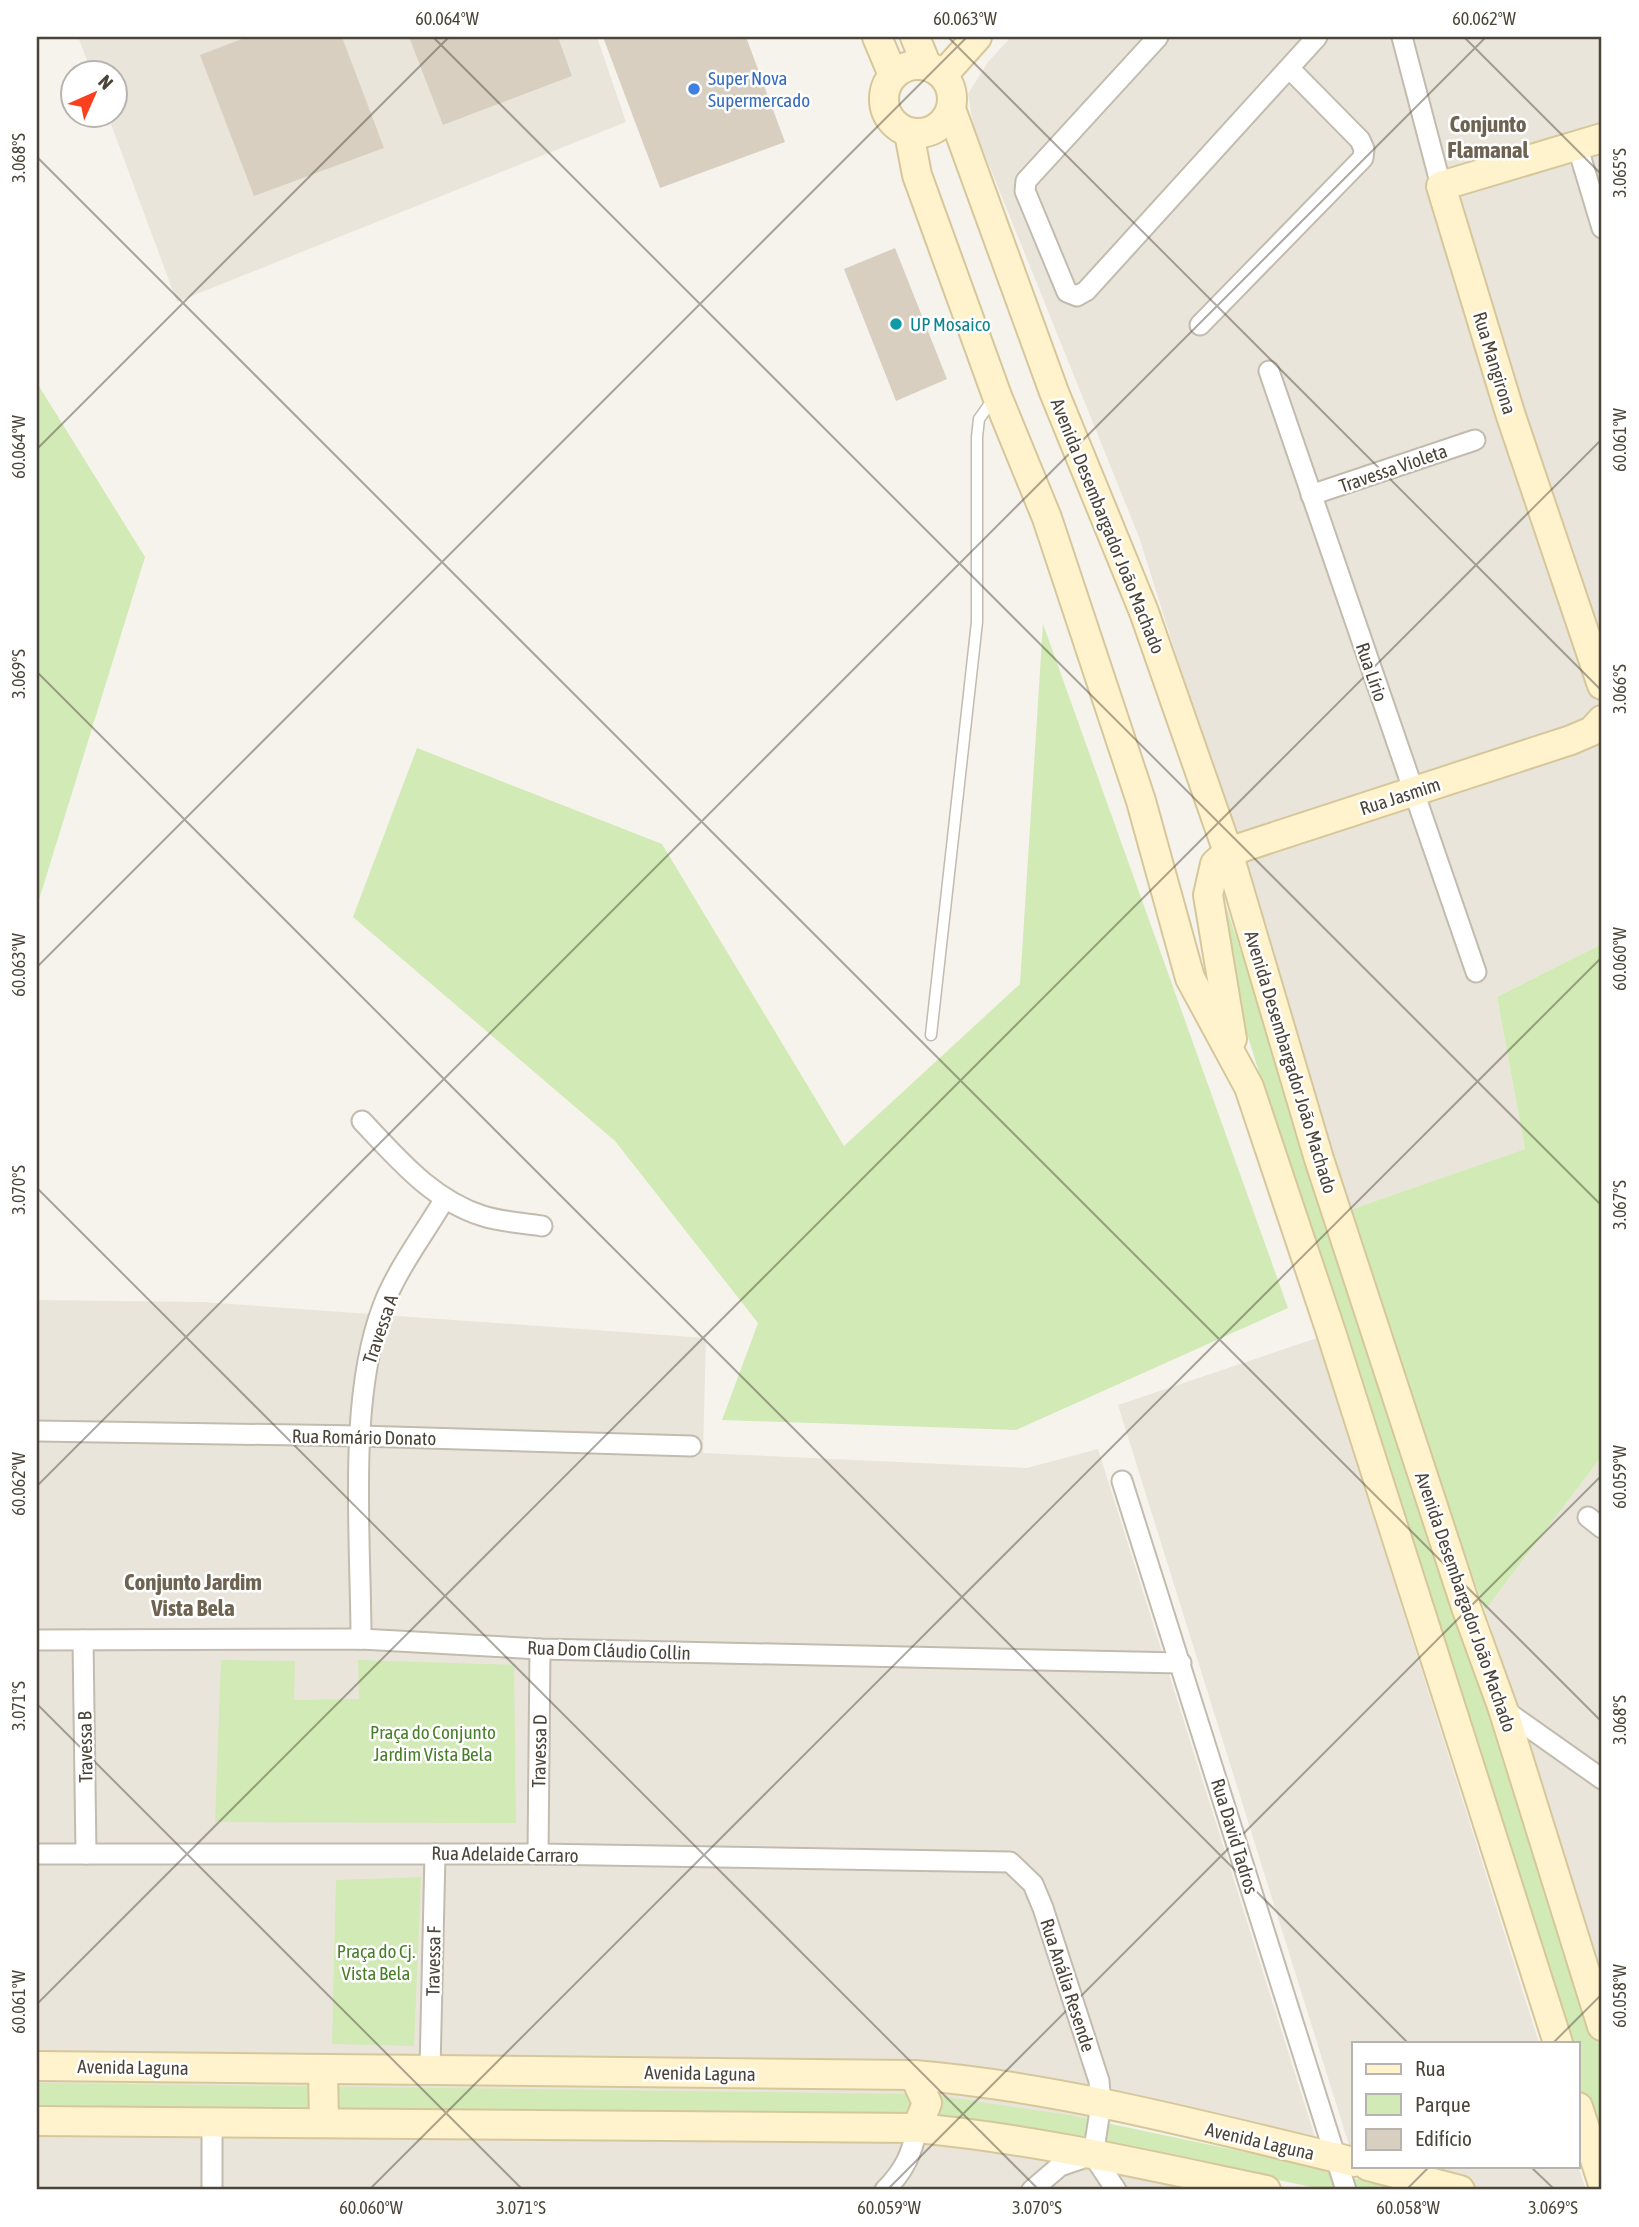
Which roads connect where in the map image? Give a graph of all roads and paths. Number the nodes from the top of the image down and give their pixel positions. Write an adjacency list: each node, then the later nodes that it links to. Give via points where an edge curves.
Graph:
1 (877, 37): 9 (street)
2 (915, 37): 8 (street)
3 (977, 37): 8 (street)
4 (1158, 37): 7 (street, via 1026,181 1025,191 1067,292 1077,296)
5 (1317, 37): 7 (street)
6 (1402, 37): 13 (street, Rua Mangirona)
7 (1290, 69): 15 (street, via 1360,140 1363,158)
8 (935, 70): 9 (street, via 909,66); 10 (street, via 951,90)
9 (893, 75): 11 (street, via 884,90 884,109 893,124)
10 (951, 108): 11 (street, via 943,124 927,133); 23 (street, Avenida Desembargador João Machado, via 1054,392 1144,612)
11 (909, 133): 17 (street, via 917,175)
12 (1590, 141): 13 (street); 14 (street)
13 (1441, 186): 20 (street, Rua Mangirona, via 1510,413)
14 (1602, 228)
15 (1200, 325)
16 (1269, 371): 19 (street, Rua Lírio)
17 (997, 396): 25 (lane, via 979,419 976,438 977,622); 26 (street, via 1046,518 1141,801 1190,978)
18 (1475, 440): 19 (street, Travessa Violeta)
19 (1311, 495): 22 (street, Rua Lírio)
20 (1602, 685)
21 (1602, 720): 22 (street, Rua Jasmim, via 1592,731 1572,740)
22 (1414, 792): 23 (street, Rua Jasmim); 24 (street, Rua Lírio)
23 (1228, 852): 26 (street, via 1215,864 1208,895); 39 (street, Avenida Desembargador João Machado, via 1319,1159)
24 (1476, 972)
25 (931, 1035)
26 (1234, 1056): 47 (street, via 1249,1087 1331,1332)
27 (362, 1121): 28 (street)
28 (444, 1200): 29 (street, via 485,1217); 31 (street, Travessa A, via 384,1304 366,1361)
29 (542, 1226)
30 (37, 1431): 31 (street, Rua Romário Donato)
31 (360, 1436): 32 (street, Rua Romário Donato); 34 (street, Travessa A)
32 (691, 1446)
33 (1122, 1481): 38 (street, Rua David Tadros)
34 (361, 1639): 36 (street, Rua Dom Cláudio Collin); 37 (street, Rua Dom Cláudio Collin)
35 (37, 1640): 36 (street, Rua Dom Cláudio Collin)
36 (83, 1640): 42 (street, Travessa B)
37 (540, 1649): 38 (street, Rua Dom Cláudio Collin); 44 (street, Travessa D)
38 (1181, 1663): 59 (street, Rua David Tadros)
39 (1503, 1709): 40 (street); 46 (street, Avenida Desembargador João Machado)
40 (1602, 1779)
41 (37, 1854): 42 (street, Rua Adelaide Carraro)
42 (86, 1854): 43 (street, Rua Adelaide Carraro)
43 (435, 1854): 44 (street, Rua Adelaide Carraro); 49 (street, Travessa F)
44 (538, 1854): 45 (street, Rua Adelaide Carraro)
45 (974, 1862): 52 (street, Rua Anália Resende, via 1010,1862 1033,1884 1093,2061)
46 (1602, 2026)
47 (1558, 2042)
48 (37, 2066): 50 (street, Avenida Laguna)
49 (430, 2069): 50 (street, Avenida Laguna); 51 (street, Avenida Laguna)
50 (323, 2070): 55 (street)
51 (914, 2075): 52 (street, Avenida Laguna); 57 (street, via 927,2103)
52 (1101, 2105): 58 (street, Rua Anália Resende); 59 (street, Avenida Laguna)
53 (1580, 2113): 61 (street)
54 (37, 2121): 56 (street)
55 (324, 2123): 56 (street); 57 (street)
56 (212, 2124): 62 (street)
57 (917, 2128): 58 (street); 63 (street, via 912,2152)
58 (1093, 2155): 64 (street, via 1060,2165); 65 (street); 66 (street)
59 (1345, 2160): 67 (street, Rua David Tadros)
60 (1376, 2168): 68 (street)
61 (1602, 2181)
62 (212, 2190)
63 (885, 2190)
64 (1032, 2190)
65 (1116, 2190)
66 (1266, 2190)
67 (1346, 2190)
68 (1460, 2190)

